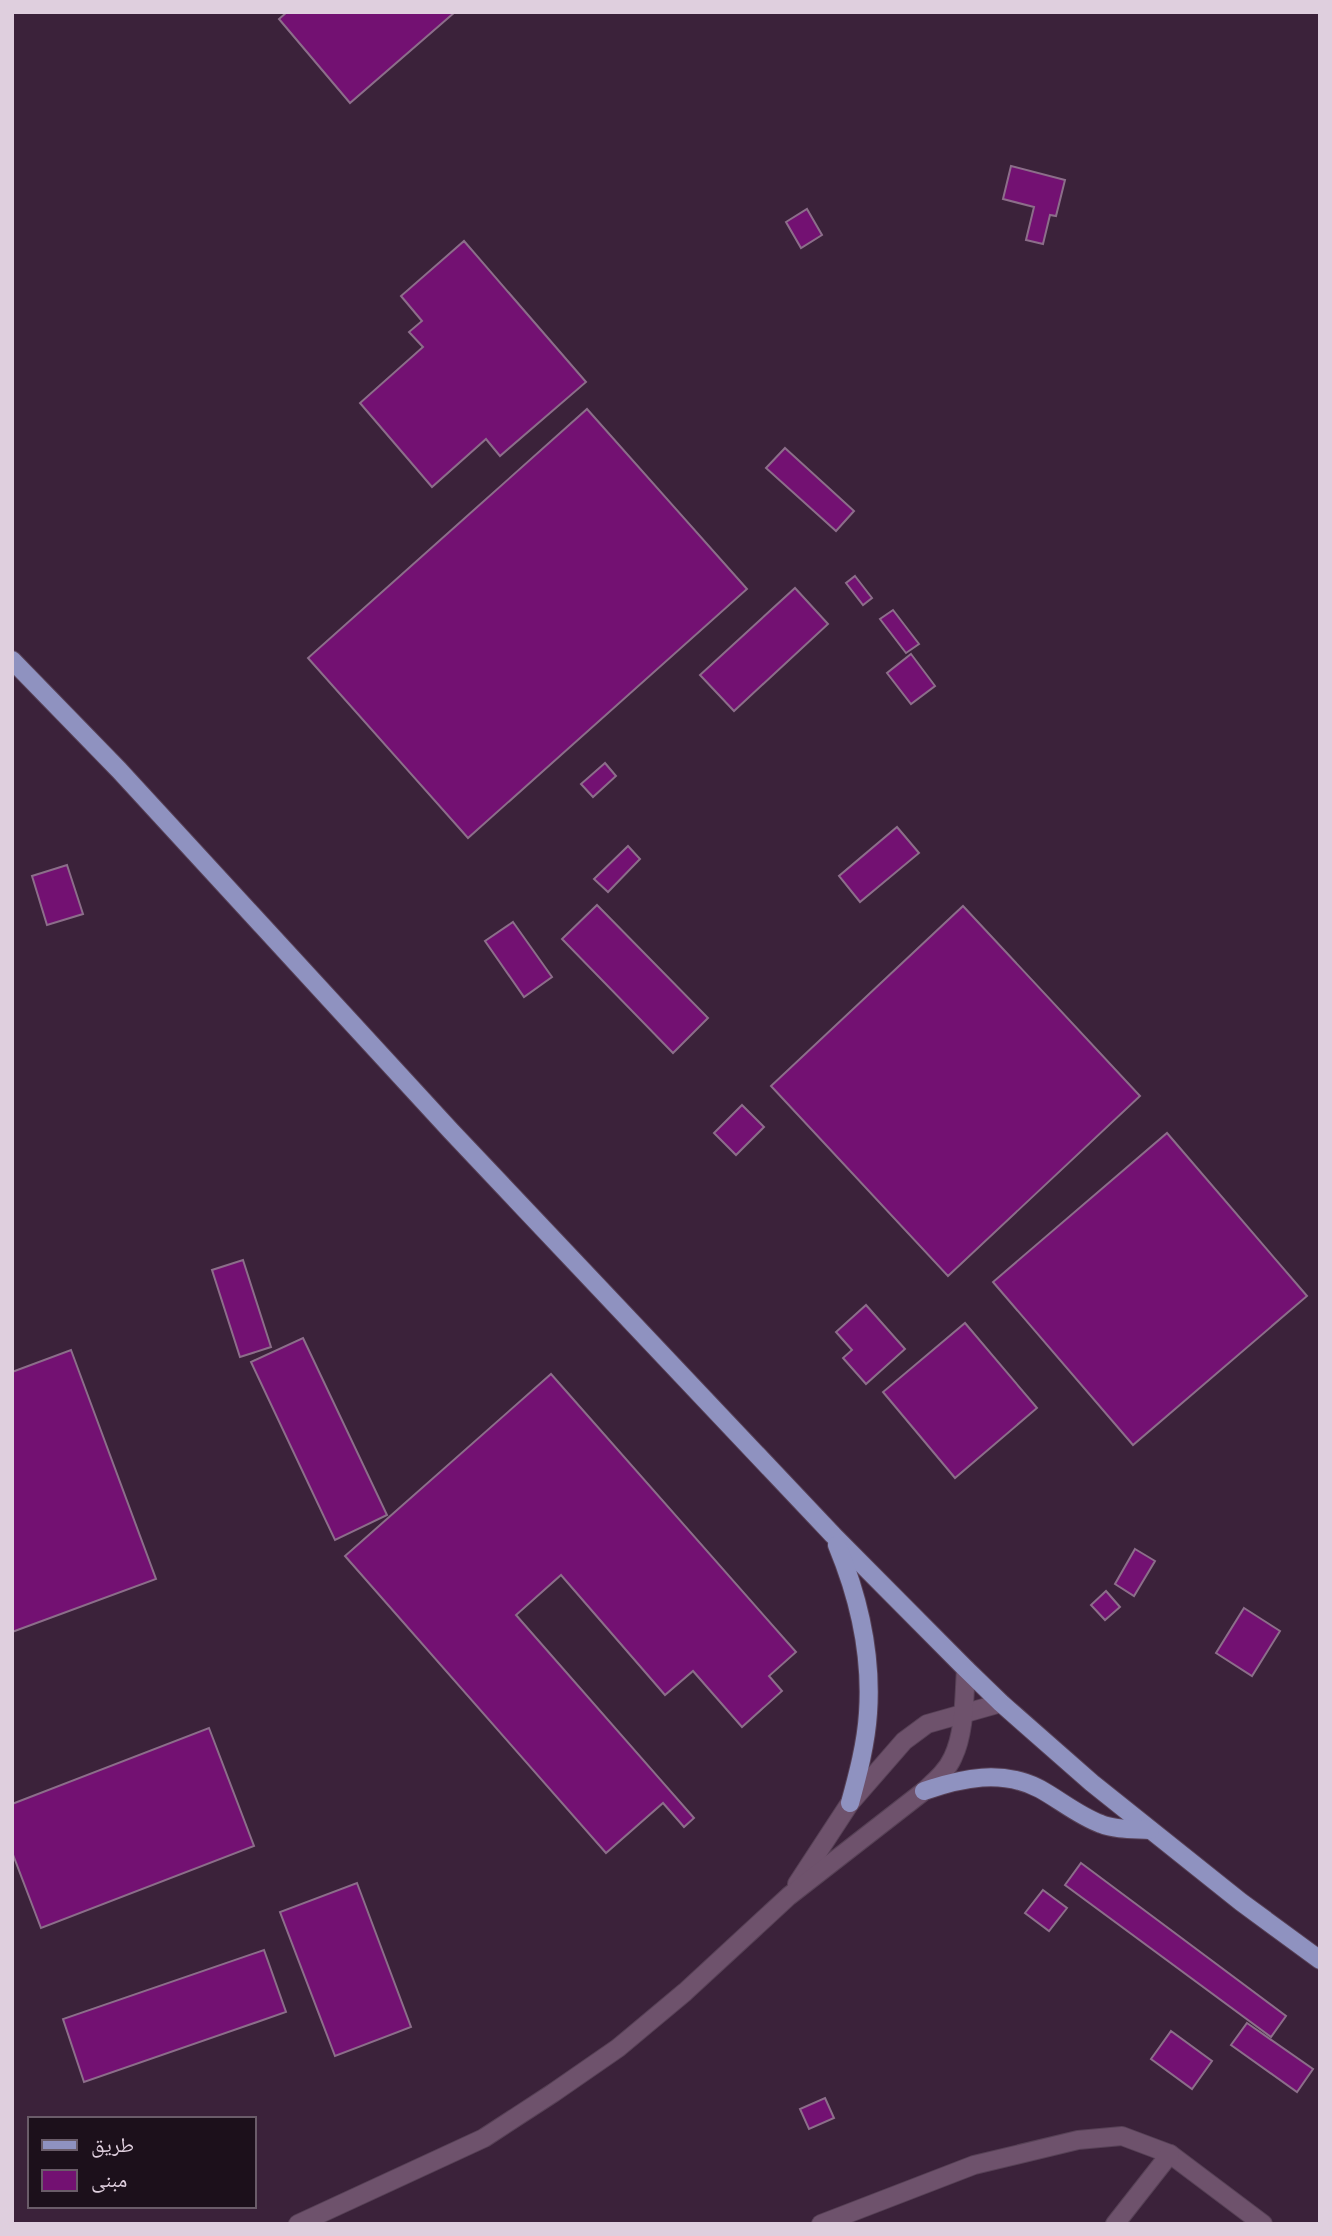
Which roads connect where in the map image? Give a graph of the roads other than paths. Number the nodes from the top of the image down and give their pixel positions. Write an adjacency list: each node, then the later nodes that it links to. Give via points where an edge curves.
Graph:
1 (12, 660): 2 (main road)
2 (832, 1535): 3 (main road); 7 (main road, via 853,1588 868,1667 868,1713)
3 (966, 1669): 4 (main road); 5 (street)
4 (1001, 1703): 5 (street); 8 (main road)
5 (962, 1713): 6 (street, via 952,1759); 7 (street, via 914,1732)
6 (924, 1791): 8 (main road, via 967,1778 1016,1780 1101,1824); 9 (street)
7 (850, 1803): 9 (street)
8 (1150, 1829): 10 (main road)
9 (789, 1896): 12 (street, via 618,2048 553,2093 484,2138)
10 (1320, 1960)
11 (1170, 2154): 13 (street, via 1122,2136 1078,2140 974,2165); 14 (street); 15 (street)
12 (298, 2224)
13 (821, 2224)
14 (1115, 2224)
15 (1263, 2224)

